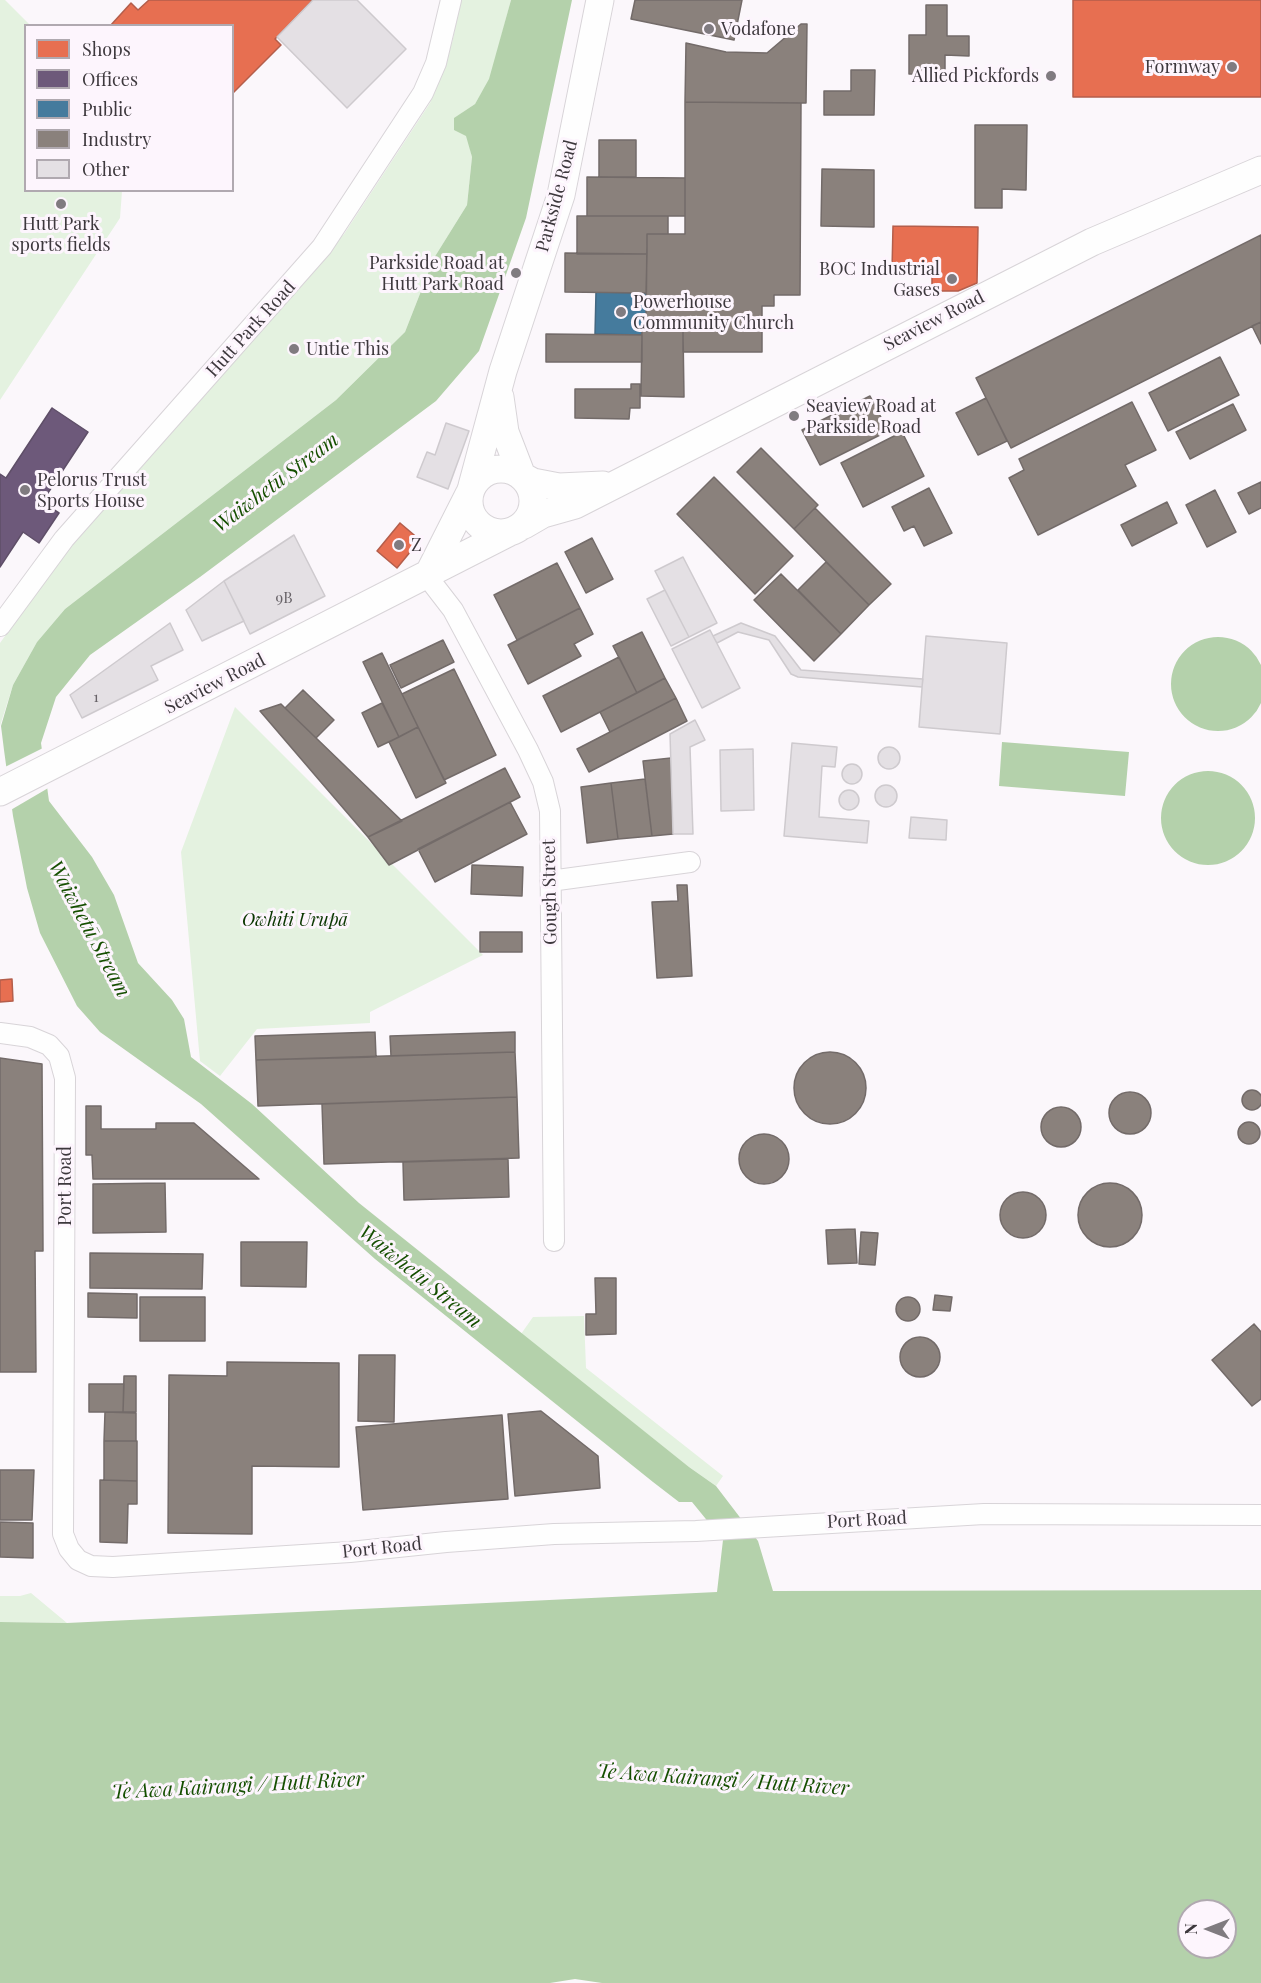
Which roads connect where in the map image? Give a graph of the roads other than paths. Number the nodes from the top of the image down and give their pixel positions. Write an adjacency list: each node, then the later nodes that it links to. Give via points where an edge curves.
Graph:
1 (451, 0): 10 (street, Hutt Park Road, via 436,63 423,93 322,246 64,538)
2 (600, 0): 4 (main road, Parkside Road, via 561,195)
3 (1261, 170): 6 (main road, Seaview Road, via 1092,242)
4 (498, 387): 5 (main road, Parkside Road, via 505,432); 7 (main road, Parkside Road)
5 (522, 476): 6 (main road, Seaview Road, via 559,487); 7 (main road, via 497,469 478,478); 8 (main road, via 534,502 530,517)
6 (613, 484): 8 (main road, Seaview Road, via 575,505 543,514)
7 (471, 490): 8 (main road, via 470,512 482,528 490,532); 9 (main road)
8 (516, 529): 9 (main road, Seaview Road)
9 (427, 574): 11 (main road, Seaview Road); 13 (street, Gough Street, via 453,610 543,782 549,811)
10 (0, 626)
11 (0, 792)
12 (690, 862): 13 (street)
13 (550, 881): 15 (street, Gough Street)
14 (0, 1033): 16 (street, Port Road, via 30,1037 49,1045 59,1056 65,1078 63,1534 78,1560 91,1566 350,1552 554,1534 984,1514)
15 (554, 1241)
16 (1261, 1515)

